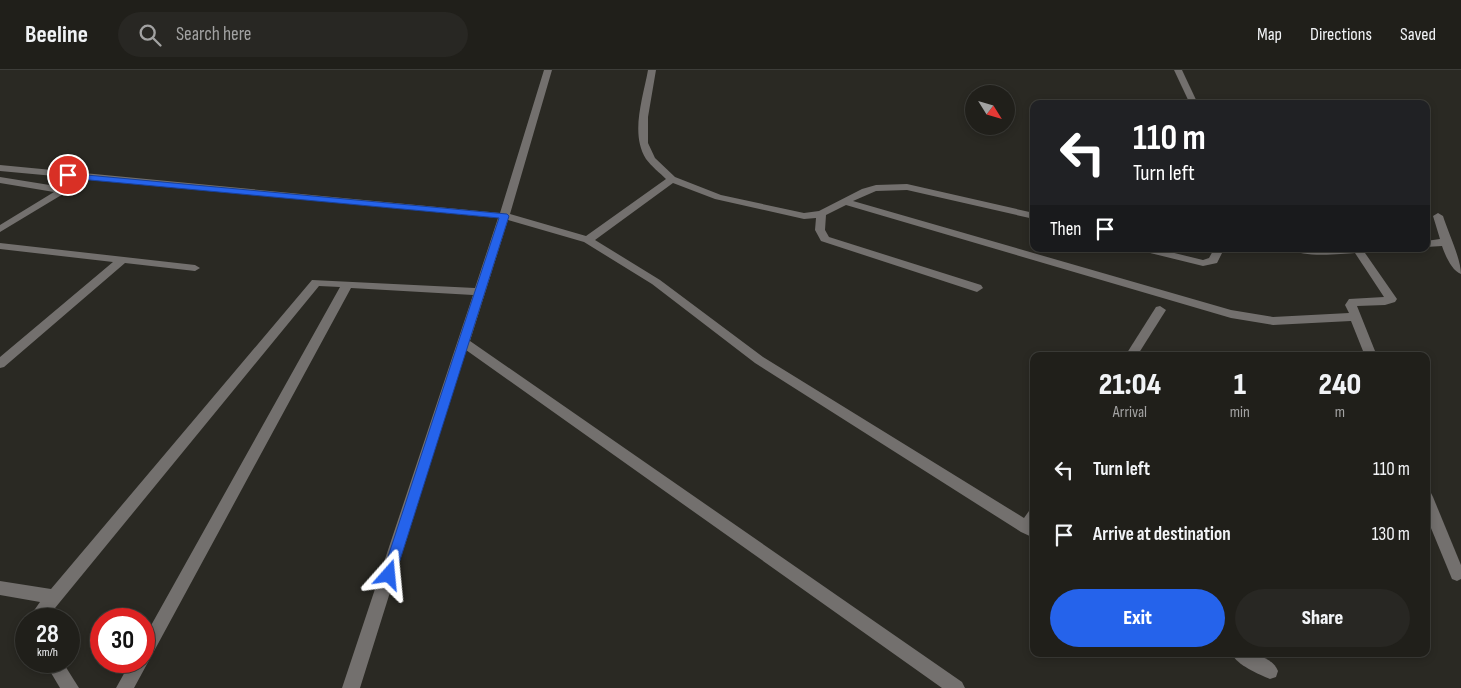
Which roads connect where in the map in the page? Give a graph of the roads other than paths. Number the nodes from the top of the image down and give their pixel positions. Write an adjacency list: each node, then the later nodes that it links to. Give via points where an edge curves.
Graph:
1 (548, 70): 13 (street)
2 (652, 70): 7 (street, via 643,143 651,158)
3 (1178, 70): 4 (street)
4 (1192, 100)
5 (0, 168): 6 (street)
6 (85, 177): 9 (street); 13 (street)
7 (672, 179): 11 (street, via 746,204 804,216); 16 (street)
8 (0, 180): 9 (street)
9 (63, 190): 15 (street)
10 (843, 201): 11 (street); 12 (street, via 876,188 907,188); 30 (street, via 1240,316 1273,321)
11 (821, 214): 27 (street, via 822,235 832,242)
12 (1030, 215)
13 (504, 216): 16 (street); 28 (street)
14 (1438, 216): 17 (street)
15 (0, 228)
16 (588, 240): 36 (street, via 656,282 759,360)
17 (1446, 242): 18 (street); 25 (street)
18 (1430, 244)
19 (0, 246): 23 (street)
20 (1158, 252): 21 (street, via 1203,263 1213,261)
21 (1218, 252)
22 (1359, 252): 30 (street, via 1390,299 1385,302 1353,302)
23 (121, 260): 24 (street); 34 (street)
24 (195, 268)
25 (1461, 271)
26 (347, 284): 28 (street); 39 (street, via 316,282); 41 (street)
27 (977, 288)
28 (480, 292): 31 (street)
29 (1160, 310): 32 (street)
30 (1355, 316): 33 (street)
31 (464, 342): 48 (street); 49 (street)
32 (1134, 352)
33 (1369, 352)
34 (0, 364)
35 (1430, 507): 37 (street)
36 (1030, 530)
37 (1457, 574)
38 (0, 588): 39 (street)
39 (54, 597): 40 (street)
40 (45, 608)
41 (155, 634)
42 (1245, 657): 43 (street)
43 (1270, 671)
44 (60, 673): 46 (street)
45 (133, 673): 47 (street)
46 (70, 688)
47 (125, 688)
48 (351, 688)
49 (956, 688)

